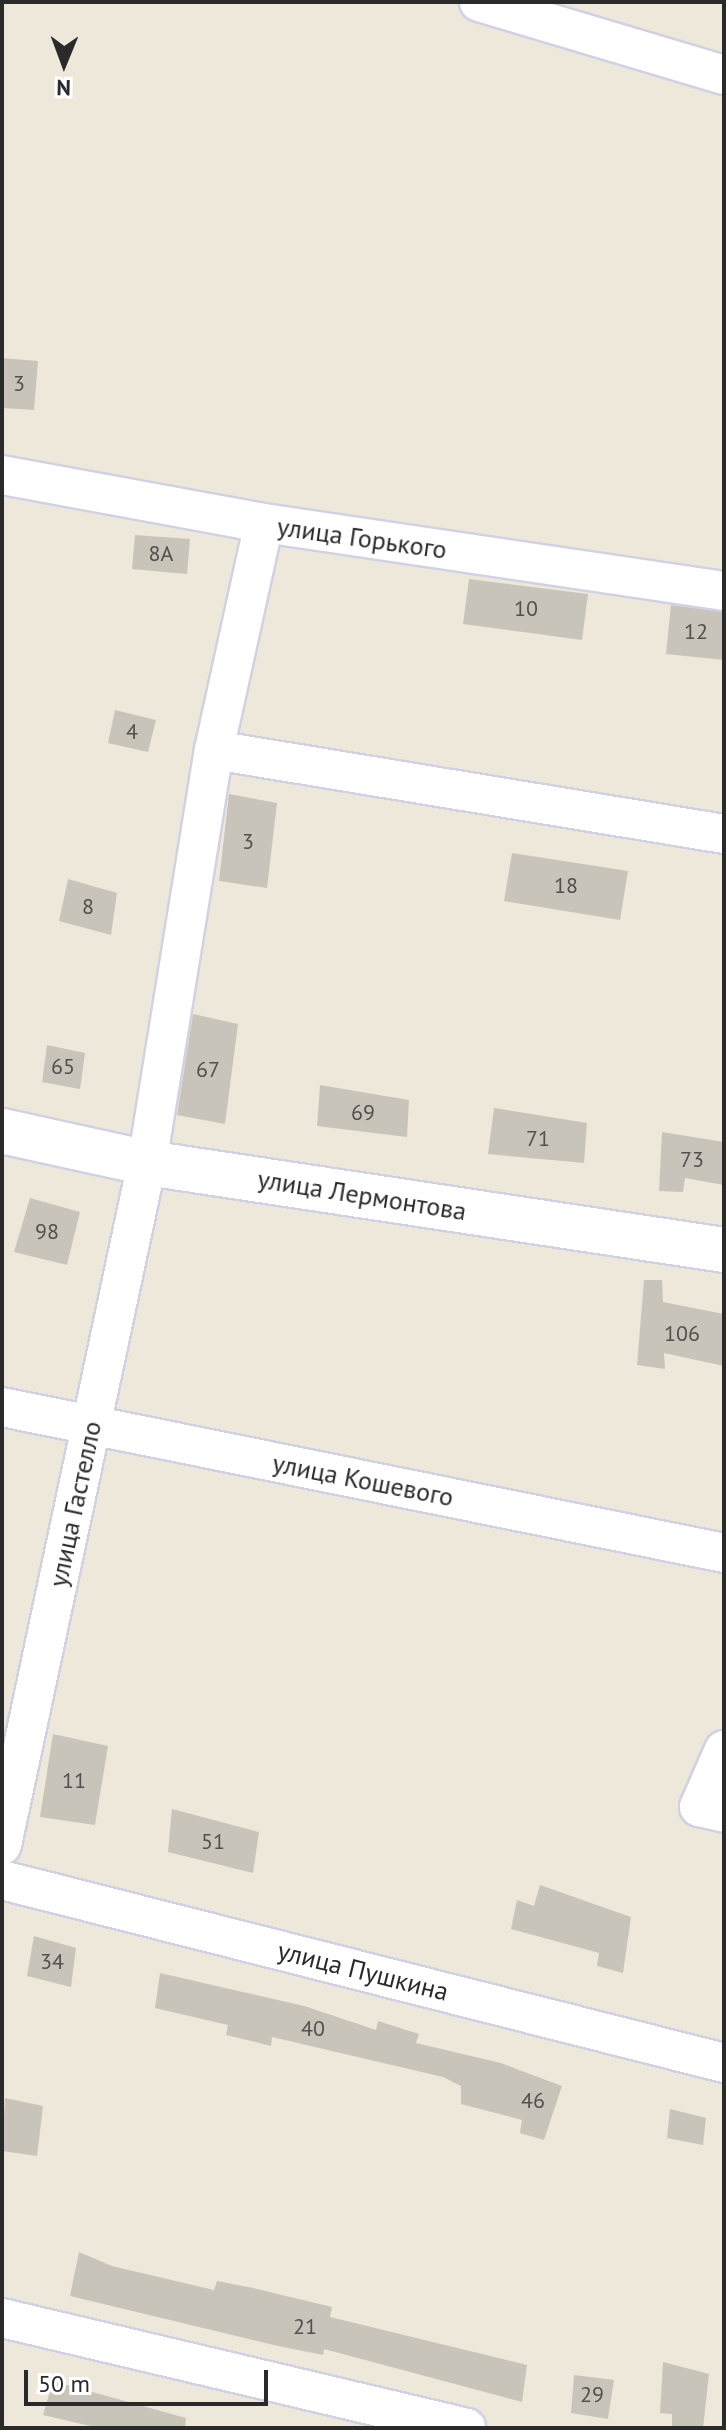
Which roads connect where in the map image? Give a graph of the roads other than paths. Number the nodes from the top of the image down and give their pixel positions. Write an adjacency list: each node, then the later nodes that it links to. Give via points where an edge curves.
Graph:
1 (479, 2): 2 (street)
2 (724, 75)
3 (2, 475): 4 (street, улица Горького)
4 (264, 523): 5 (street, улица Горького); 6 (street, улица Гастелло)
5 (724, 591)
6 (214, 750): 7 (street); 9 (street, улица Гастелло)
7 (724, 834)
8 (2, 1131): 9 (street, улица Лермонтова)
9 (147, 1163): 10 (street, улица Лермонтова); 12 (street, улица Гастелло)
10 (724, 1250)
11 (2, 1407): 12 (street, улица Кошевого)
12 (92, 1426): 13 (street, улица Кошевого); 16 (street, улица Гастелло)
13 (724, 1553)
14 (724, 1750): 15 (street)
15 (712, 1810)
16 (2, 1845)
17 (2, 1880): 18 (street, улица Пушкина)
18 (724, 2063)
19 (2, 2318): 20 (street)
20 (466, 2428)

